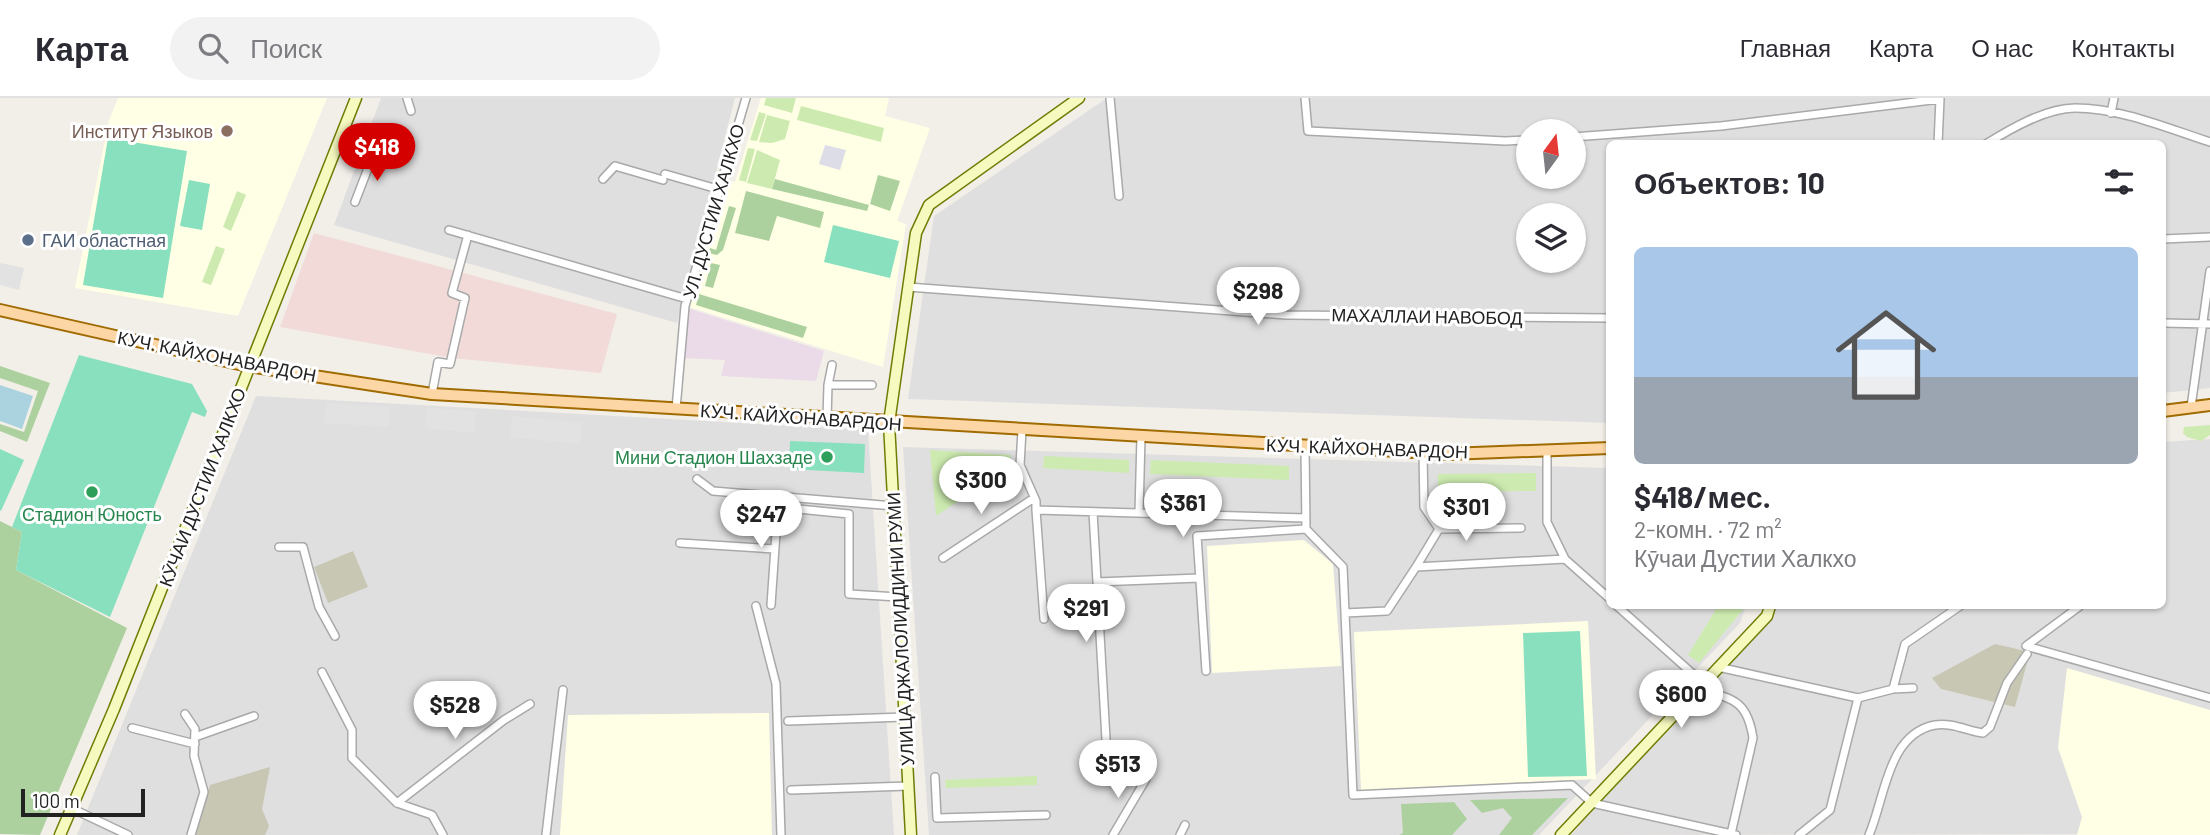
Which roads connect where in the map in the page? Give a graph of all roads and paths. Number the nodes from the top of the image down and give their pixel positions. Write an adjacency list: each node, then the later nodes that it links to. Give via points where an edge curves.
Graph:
1 (356, 98): 12 (street, КӮЧАИ ДУСТИИ ХАЛКХО)
2 (407, 98): 10 (street)
3 (746, 98): 21 (street, УЛ. ДУСТИИ ХАЛКХО)
4 (1079, 98): 29 (street, УЛИЦА ДЖАЛОЛИДДИНИ РУМИ, via 929,205 916,233)
5 (1110, 98): 22 (street)
6 (1306, 98): 16 (street, via 1308,131)
7 (2114, 98): 11 (street)
8 (1940, 100): 9 (street); 14 (street)
9 (1888, 102): 13 (street, via 1721,126)
10 (411, 111)
11 (2111, 113): 15 (street, via 2073,107 2023,122); 17 (street)
12 (341, 136): 18 (street); 37 (street, КӮЧАИ ДУСТИИ ХАЛКХО)
13 (1586, 136)
14 (1938, 140)
15 (1993, 140)
16 (1516, 141)
17 (2210, 142)
18 (376, 148): 19 (street); 23 (street)
19 (390, 149)
20 (603, 179): 21 (street, via 615,166)
21 (721, 190): 30 (street, УЛ. ДУСТИИ ХАЛКХО)
22 (1119, 196)
23 (355, 202)
24 (449, 230): 25 (street)
25 (468, 235): 30 (street); 40 (street, via 452,293 465,298 450,363 438,362)
26 (2210, 237): 27 (street)
27 (2166, 239)
28 (2210, 271): 33 (street)
29 (908, 287): 32 (street, МАХАЛЛАИ НАВОБОД, via 1286,315); 46 (street, УЛИЦА ДЖАЛОЛИДДИНИ РУМИ)
30 (687, 299): 43 (street, УЛ. ДУСТИИ ХАЛКХО)
31 (0, 310): 37 (main road, КУЧ. КАЙХОНАВАРДОН)
32 (1606, 318)
33 (2201, 322): 34 (street); 35 (street); 42 (street)
34 (2166, 323)
35 (2210, 324)
36 (832, 365): 38 (street)
37 (248, 366): 40 (main road, КУЧ. КАЙХОНАВАРДОН); 108 (street, КӮЧАИ ДУСТИИ ХАЛКХО)
38 (828, 385): 39 (street); 45 (street)
39 (872, 385)
40 (432, 394): 43 (main road, КУЧ. КАЙХОНАВАРДОН)
41 (2210, 405): 42 (main road)
42 (2191, 407): 44 (main road)
43 (676, 409): 45 (main road, КУЧ. КАЙХОНАВАРДОН)
44 (2166, 411)
45 (827, 419): 46 (main road, КУЧ. КАЙХОНАВАРДОН)
46 (889, 423): 47 (main road, КУЧ. КАЙХОНАВАРДОН); 56 (street, УЛИЦА ДЖАЛОЛИДДИНИ РУМИ)
47 (1022, 430): 48 (main road, КУЧ. КАЙХОНАВАРДОН); 55 (street, via 1020,465)
48 (1142, 437): 49 (main road, КУЧ. КАЙХОНАВАРДОН); 60 (street)
49 (1305, 446): 52 (main road, КУЧ. КАЙХОНАВАРДОН); 61 (street)
50 (1606, 448): 51 (main road, КУЧ. КАЙХОНАВАРДОН)
51 (1547, 450): 52 (main road, КУЧ. КАЙХОНАВАРДОН); 69 (street, via 1547,522)
52 (1423, 453): 64 (street, via 1424,507)
53 (697, 479): 54 (street, via 713,491)
54 (779, 496): 56 (street); 57 (street)
55 (1034, 498): 58 (street); 68 (street)
56 (894, 506): 74 (street, УЛИЦА ДЖАЛОЛИДДИНИ РУМИ)
57 (778, 507): 67 (street); 74 (street, via 849,514 849,594)
58 (1036, 510): 59 (street); 82 (street)
59 (1093, 512): 60 (street); 72 (street)
60 (1139, 513): 61 (street)
61 (1306, 518): 63 (street)
62 (1521, 528): 64 (street)
63 (1307, 529): 71 (street, via 1197,536); 81 (street, via 1343,567)
64 (1439, 529): 70 (street)
65 (680, 543): 67 (street)
66 (279, 547): 83 (street, via 303,547 319,607)
67 (775, 549): 75 (street)
68 (943, 558)
69 (1565, 559): 70 (street); 73 (street)
70 (1416, 566): 81 (street, via 1387,611)
71 (1199, 578): 72 (street); 86 (street)
72 (1097, 582): 101 (street)
73 (1606, 595)
74 (898, 597): 97 (street, УЛИЦА ДЖАЛОЛИДДИНИ РУМИ)
75 (771, 605)
76 (755, 606): 118 (street, via 776,684)
77 (1620, 609): 88 (street)
78 (1769, 609): 85 (street)
79 (1956, 609): 90 (street, via 1905,644)
80 (2076, 609): 84 (street)
81 (1345, 613): 107 (street, via 1353,795 1572,785)
82 (1044, 619)
83 (335, 636)
84 (2026, 650): 93 (street); 124 (street, via 1983,733 1935,724 1903,745 1891,766)
85 (1718, 667): 88 (street); 92 (street)
86 (1206, 671)
87 (322, 672): 106 (street, via 352,730 352,758)
88 (1700, 686): 107 (street); 112 (street, via 1733,699 1746,711 1751,724)
89 (1913, 688): 90 (street)
90 (1893, 689): 92 (street)
91 (563, 690): 117 (street)
92 (1858, 698): 123 (street, via 1830,810)
93 (2210, 698)
94 (530, 704): 106 (street)
95 (185, 715): 100 (street, via 195,729)
96 (254, 716): 100 (street)
97 (905, 717): 98 (street); 104 (street, УЛИЦА ДЖАЛОЛИДДИНИ РУМИ)
98 (788, 721)
99 (132, 728): 100 (street)
100 (195, 741): 115 (street, via 204,792)
101 (1108, 774)
102 (935, 778): 109 (street, via 937,818)
103 (1146, 779): 120 (street)
104 (908, 786): 105 (street); 119 (street, УЛИЦА ДЖАЛОЛИДДИНИ РУМИ)
105 (791, 790)
106 (397, 803): 116 (street, via 432,815)
107 (1592, 803): 111 (street); 122 (street)
108 (71, 808): 113 (street, КӮЧАИ ДУСТИИ ХАЛКХО); 114 (street)
109 (1046, 814)
110 (1185, 825): 121 (street)
111 (1716, 833): 112 (street)
112 (1733, 834)
113 (60, 835)
114 (128, 835)
115 (191, 835)
116 (443, 835)
117 (545, 835)
118 (781, 835)
119 (911, 835)
120 (1113, 835)
121 (1180, 835)
122 (1561, 835)
123 (1799, 835)
124 (1869, 835)

